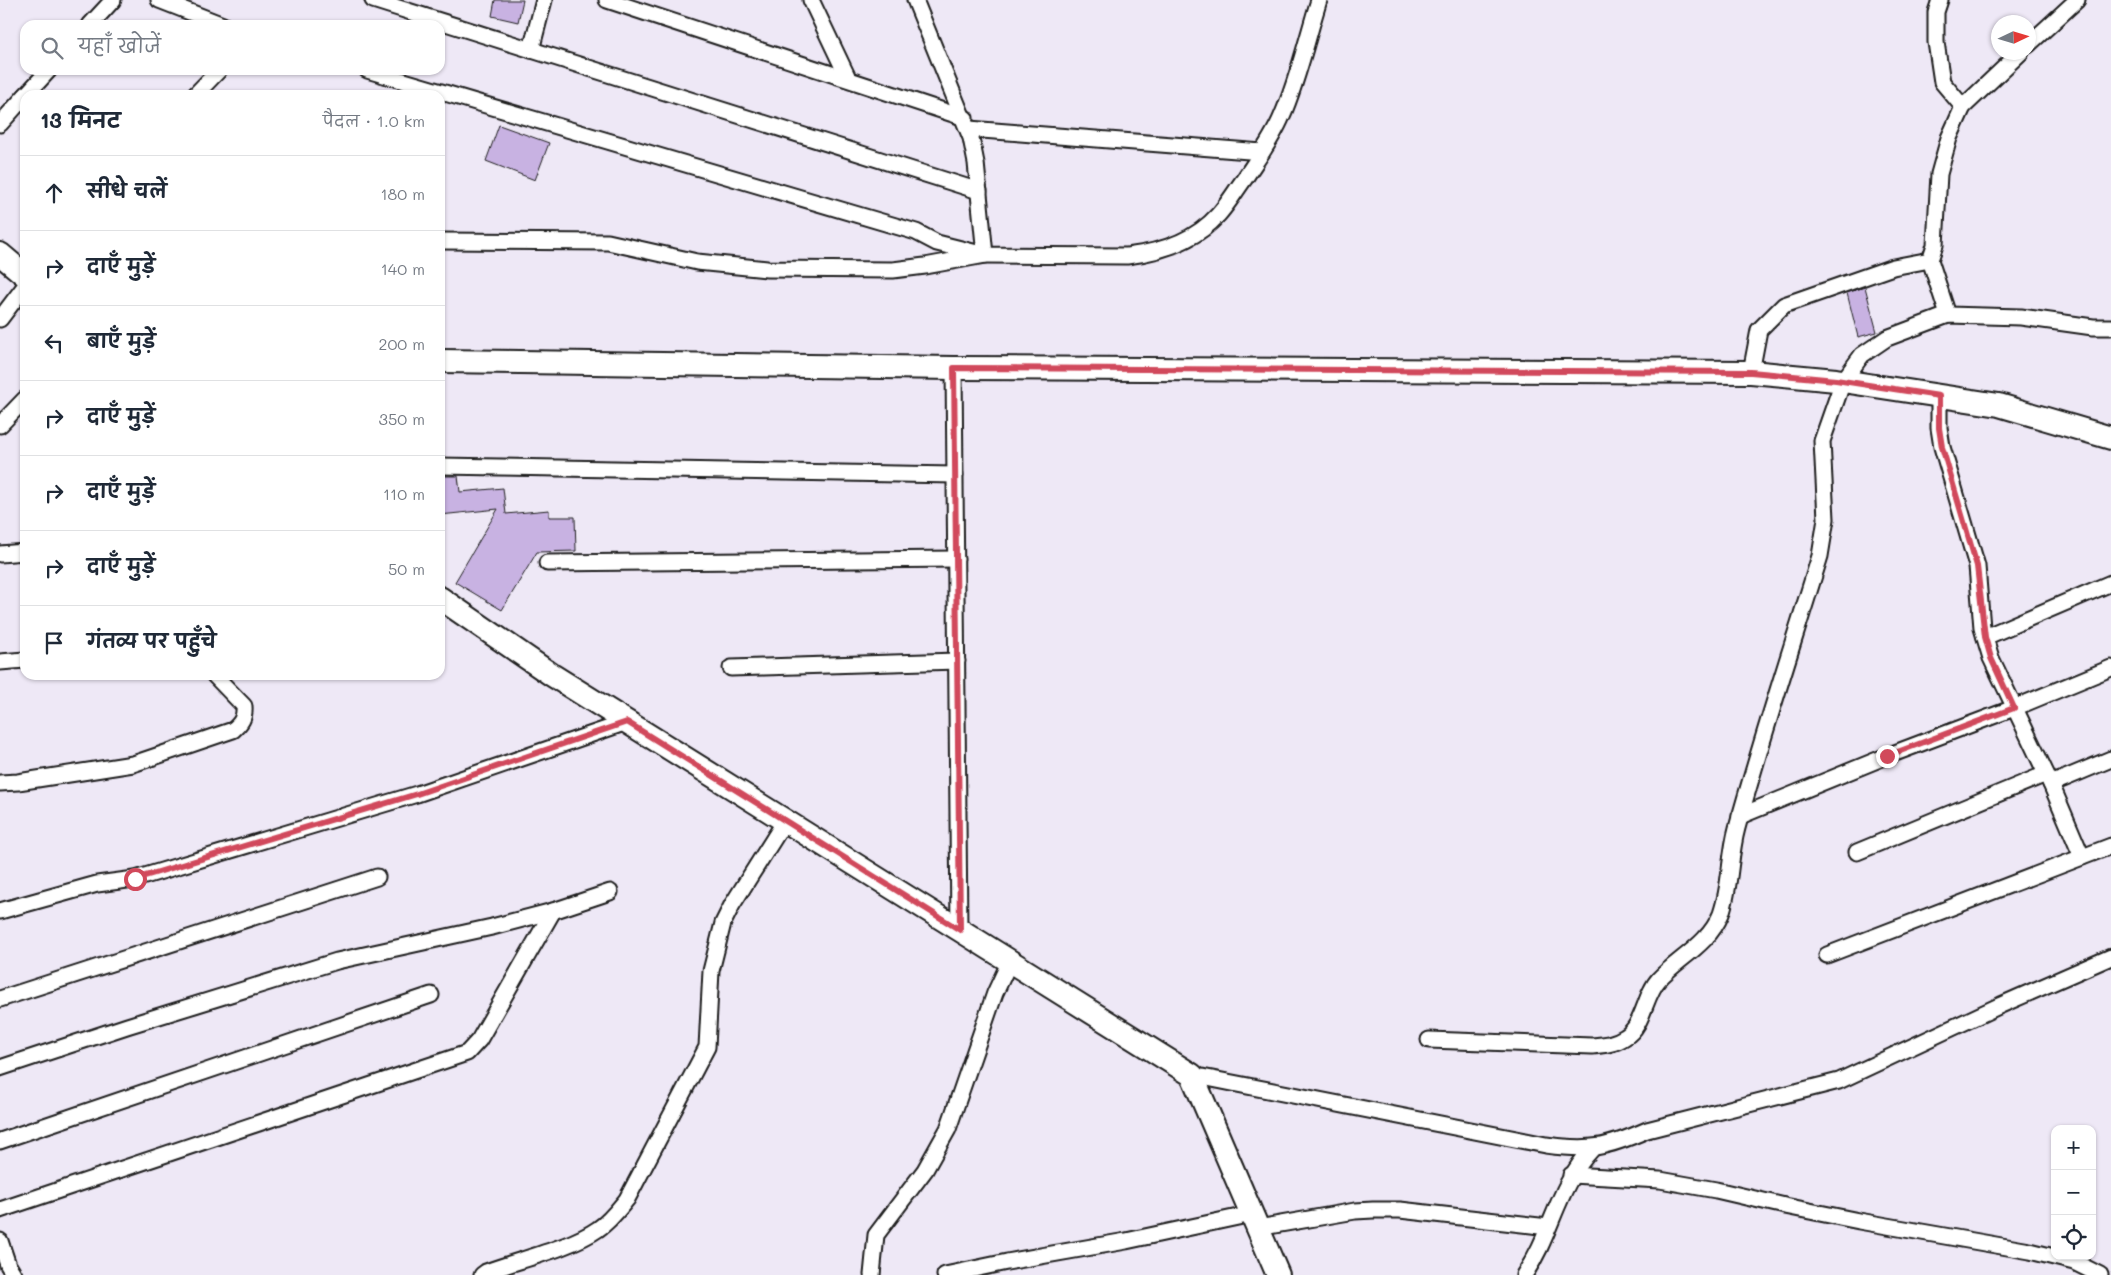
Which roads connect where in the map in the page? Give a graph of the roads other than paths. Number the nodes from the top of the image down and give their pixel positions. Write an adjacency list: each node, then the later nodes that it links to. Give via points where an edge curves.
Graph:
1 (113, 0): 11 (street)
2 (158, 0): 12 (street)
3 (373, 0): 13 (street)
4 (544, 0): 16 (street)
5 (607, 0): 21 (street)
6 (811, 0): 21 (street)
7 (915, 0): 28 (street)
8 (1318, 0): 30 (street, via 1283,116)
9 (1940, 0): 27 (street, via 1936,12 1936,42 1942,82)
10 (2077, 0): 15 (street)
11 (95, 20)
12 (210, 20)
13 (436, 20)
14 (445, 23): 16 (street)
15 (2036, 38)
16 (531, 50): 31 (street)
17 (2013, 60): 27 (street)
18 (45, 75): 22 (street)
19 (214, 75): 23 (street)
20 (384, 75): 24 (street)
21 (848, 78): 28 (street)
22 (31, 90)
23 (200, 90)
24 (435, 90)
25 (445, 93): 34 (street)
26 (20, 102): 29 (street)
27 (1963, 107): 35 (street, via 1949,138 1939,174 1935,245)
28 (967, 123): 30 (street); 31 (street)
29 (0, 124)
30 (1262, 152): 34 (street, via 1217,217 1173,246 1150,254 1127,256)
31 (978, 191): 34 (street)
32 (445, 242): 34 (street, via 608,242 696,262 768,269 893,270)
33 (0, 254): 36 (street)
34 (985, 255)
35 (1930, 260): 38 (street); 43 (street, via 1893,267 1784,305 1758,330)
36 (20, 272)
37 (20, 285): 39 (street)
38 (1948, 315): 40 (street, via 2021,317); 44 (street, via 1887,338 1862,355)
39 (0, 319)
40 (2111, 327)
41 (445, 361): 42 (street)
42 (954, 368): 43 (street); 50 (street)
43 (1751, 372): 44 (street)
44 (1843, 381): 45 (street); 69 (street, via 1822,441 1826,519 1820,556)
45 (1939, 396): 48 (street, via 1999,406); 57 (street, via 1942,447 1977,566)
46 (20, 404): 47 (street)
47 (0, 425)
48 (2111, 438)
49 (445, 466): 50 (street)
50 (955, 475): 53 (street)
51 (20, 552): 52 (street)
52 (0, 554)
53 (956, 559): 54 (street); 59 (street)
54 (547, 563)
55 (2111, 583): 57 (street)
56 (445, 601): 65 (street, via 552,676)
57 (1985, 637): 64 (street)
58 (20, 660): 60 (street)
59 (957, 661): 61 (street); 78 (street)
60 (0, 662)
61 (731, 668)
62 (2111, 668): 64 (street)
63 (219, 680): 68 (street, via 244,706 242,722 233,730 132,764)
64 (2014, 708): 67 (street); 69 (street)
65 (627, 722): 70 (street); 76 (street, via 417,794 135,879 97,884)
66 (2111, 759): 67 (street)
67 (2048, 779): 72 (street); 73 (street)
68 (0, 783)
69 (1740, 816): 84 (street, via 1720,915 1706,939 1659,979 1626,1037 1592,1046)
70 (785, 821): 78 (street); 95 (street, via 723,923 711,971 707,1047 627,1198 613,1217 579,1240)
71 (2111, 846): 73 (street)
72 (1857, 852)
73 (2082, 857): 79 (street)
74 (377, 877): 83 (street)
75 (610, 892): 77 (street)
76 (0, 911)
77 (553, 911): 85 (street, via 337,961); 90 (street, via 479,1040 467,1053)
78 (960, 930): 81 (street)
79 (1826, 955)
80 (2111, 957): 88 (street, via 1839,1081 1646,1130 1616,1144)
81 (1010, 961): 86 (street); 96 (street, via 995,993 948,1129 925,1170 876,1235)
82 (431, 995): 87 (street)
83 (0, 999)
84 (1429, 1040)
85 (0, 1068)
86 (1192, 1075): 88 (street, via 1546,1145); 91 (street)
87 (0, 1141)
88 (1593, 1148): 89 (street)
89 (1571, 1175): 92 (street); 100 (street, via 1660,1180 1716,1190 2030,1251 2074,1262)
90 (0, 1210)
91 (1255, 1221): 92 (street, via 1400,1210); 97 (street); 98 (street)
92 (1548, 1227): 99 (street)
93 (0, 1242): 94 (street)
94 (8, 1270)
95 (482, 1275)
96 (872, 1275)
97 (945, 1275)
98 (1278, 1275)
99 (1524, 1275)
100 (2100, 1275)

